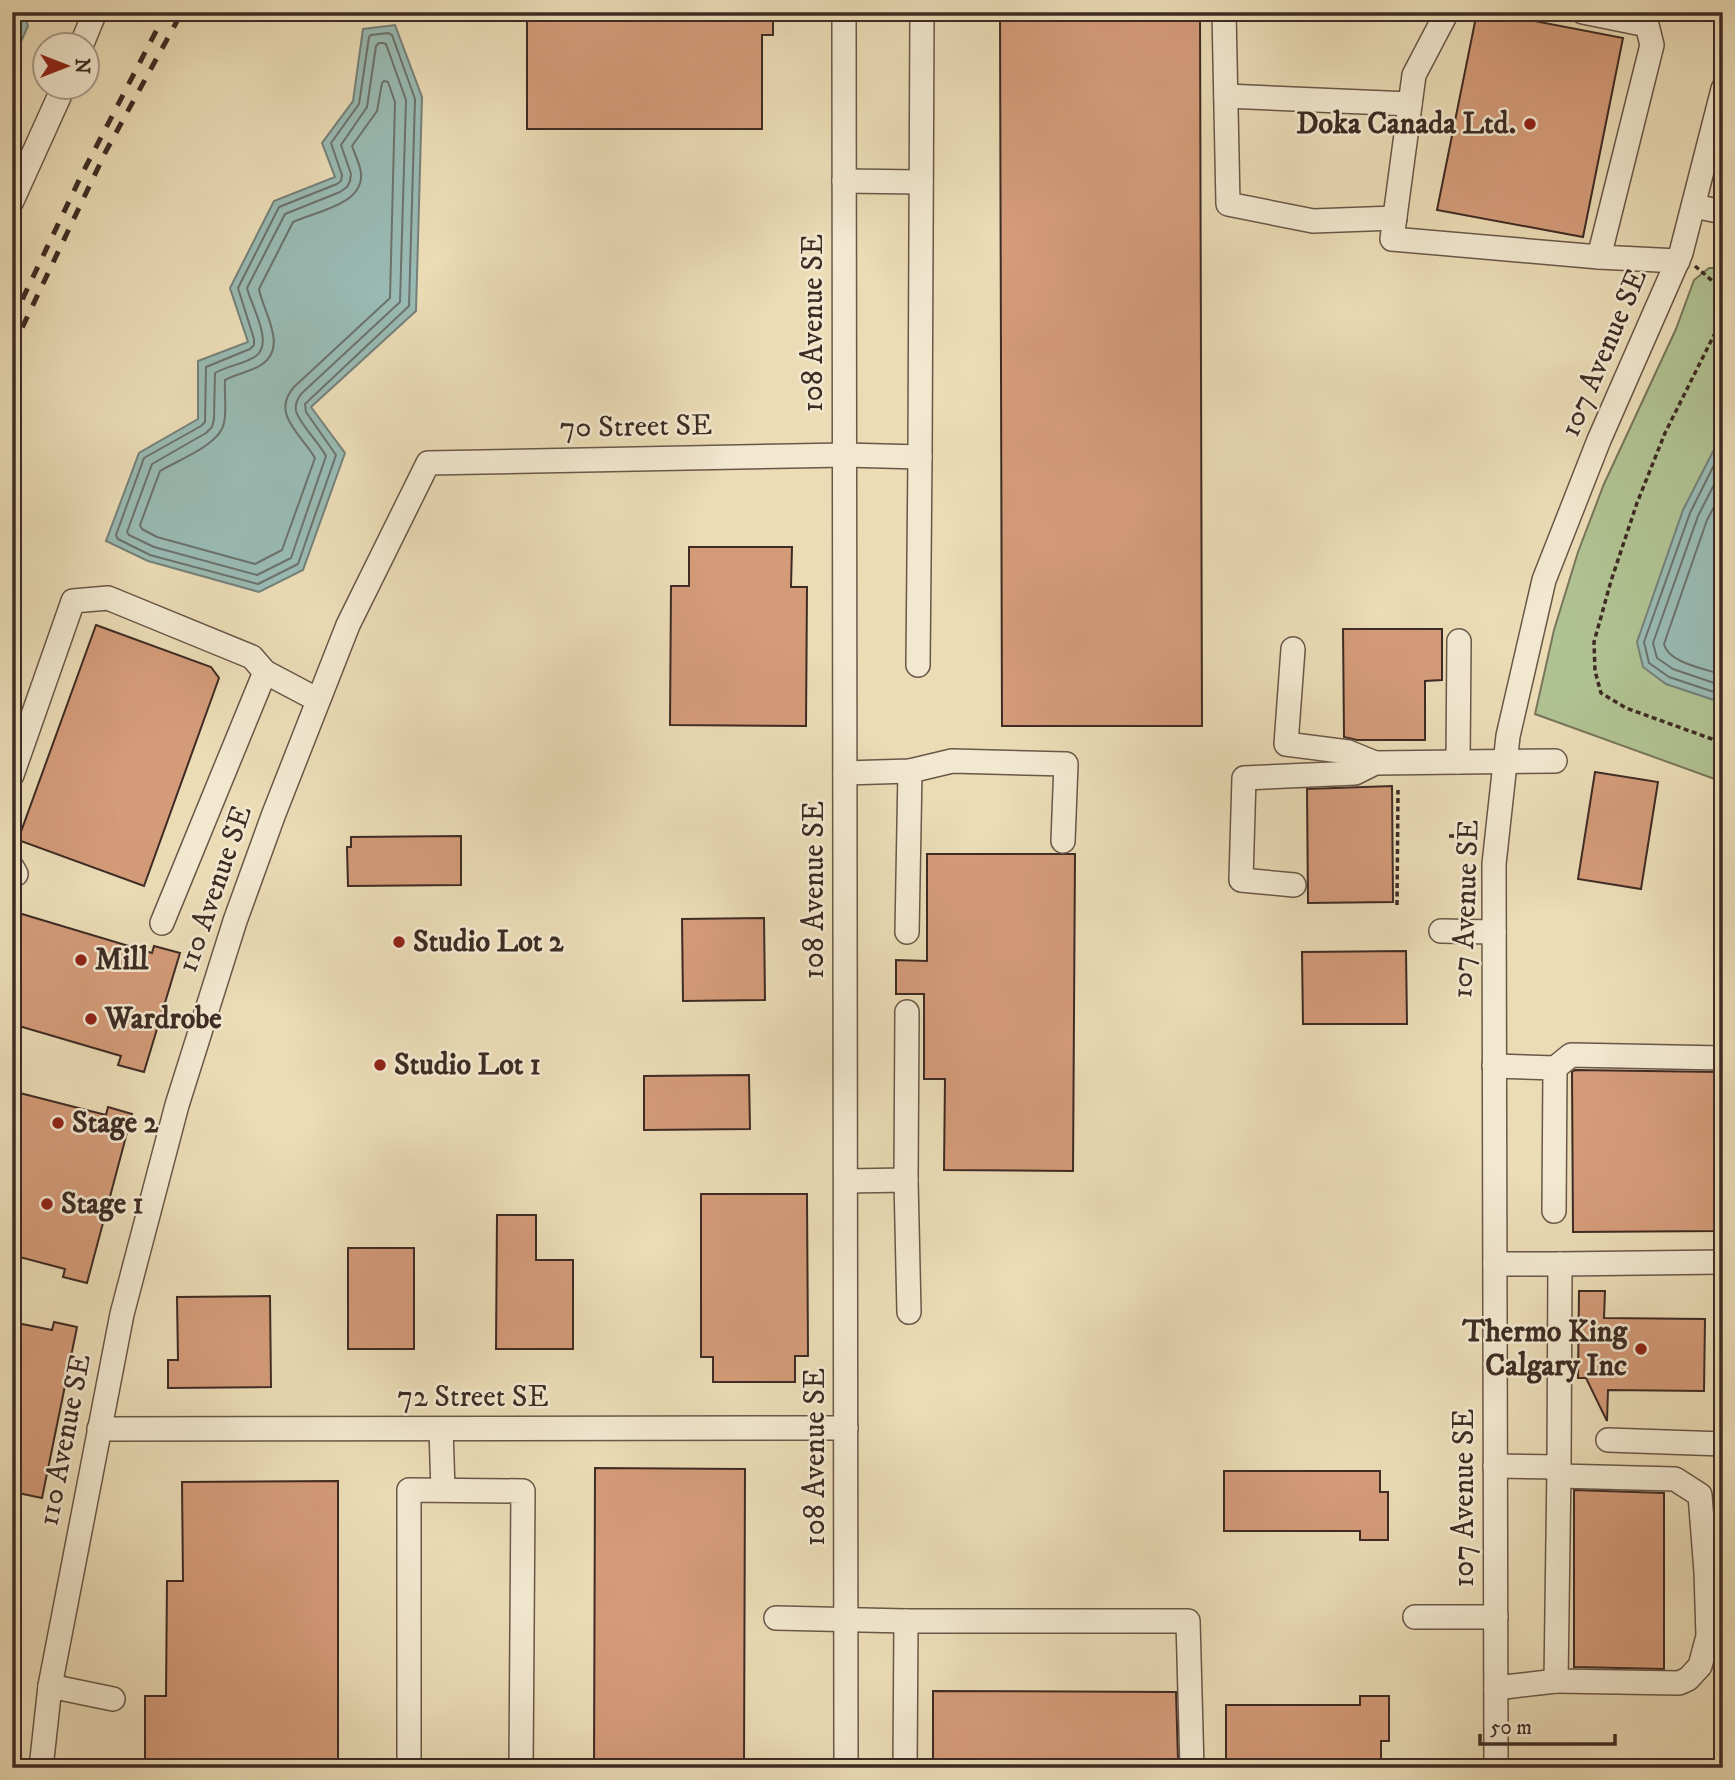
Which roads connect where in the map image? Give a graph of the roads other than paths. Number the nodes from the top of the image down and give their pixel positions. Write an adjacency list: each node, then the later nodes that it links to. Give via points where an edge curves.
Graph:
1 (95, 12): 7 (street)
2 (844, 12): 12 (street, 108 Avenue SE)
3 (922, 12): 13 (street)
4 (1224, 12): 9 (street)
5 (1447, 12): 11 (street, via 1414,75)
6 (1583, 12): 18 (street, via 1647,25 1653,45)
7 (87, 32)
8 (1723, 89): 15 (street, 107 Avenue SE)
9 (1226, 96): 11 (street); 17 (street, via 1228,204 1313,221)
10 (57, 102): 14 (street)
11 (1410, 104): 17 (street)
12 (844, 181): 13 (street); 20 (street, 108 Avenue SE)
13 (921, 182): 21 (street)
14 (12, 201)
15 (1693, 206): 16 (street); 19 (street, 107 Avenue SE)
16 (1723, 212)
17 (1395, 218): 18 (street, via 1392,239)
18 (1599, 257): 19 (street)
19 (1679, 257): 30 (street, 107 Avenue SE, via 1544,580)
20 (845, 455): 21 (street, 70 Street SE); 22 (street, 70 Street SE); 33 (street, 108 Avenue SE)
21 (920, 457): 25 (street)
22 (428, 463): 27 (street, 110 Avenue SE, via 348,625)
23 (1459, 641): 29 (street)
24 (1293, 649): 31 (street, via 1286,744 1348,752)
25 (918, 665)
26 (265, 672): 27 (street); 34 (street, via 252,657 107,598 73,601); 37 (street)
27 (318, 700): 52 (street, 110 Avenue SE, via 272,816 192,1054 122,1314)
28 (1555, 761): 30 (street)
29 (1458, 762): 30 (street); 31 (street)
30 (1505, 762): 40 (street, 107 Avenue SE, via 1494,864)
31 (1375, 763): 36 (street, via 1356,773 1244,778 1241,880)
32 (910, 771): 33 (street); 35 (street, via 952,761 1066,764); 39 (street)
33 (845, 773): 46 (street, 108 Avenue SE)
34 (12, 775)
35 (1063, 841)
36 (1294, 885)
37 (162, 923)
38 (1441, 930): 40 (street)
39 (907, 932)
40 (1494, 932): 43 (street, 107 Avenue SE)
41 (907, 1012): 45 (street)
42 (1723, 1058): 44 (street, via 1572,1055)
43 (1494, 1066): 44 (street); 49 (street, 107 Avenue SE)
44 (1555, 1068): 47 (street)
45 (906, 1180): 46 (street); 51 (street)
46 (846, 1181): 54 (street, 108 Avenue SE)
47 (1554, 1211)
48 (1723, 1262): 50 (street)
49 (1495, 1264): 50 (street); 57 (street, 107 Avenue SE)
50 (1560, 1264): 58 (street)
51 (909, 1312)
52 (99, 1429): 53 (street, 72 Street SE); 66 (street, 110 Avenue SE)
53 (441, 1429): 54 (street, 72 Street SE); 59 (street)
54 (846, 1429): 63 (street, 108 Avenue SE)
55 (1608, 1440): 56 (street)
56 (1723, 1444)
57 (1495, 1466): 58 (street); 61 (street, 107 Avenue SE)
58 (1559, 1471): 65 (street); 65 (street, via 1675,1479 1700,1495 1708,1636 1700,1667 1679,1683)
59 (443, 1490): 70 (street, via 409,1490); 71 (street, via 523,1491)
60 (1415, 1617): 61 (street)
61 (1496, 1617): 67 (street, 107 Avenue SE)
62 (776, 1618): 63 (street)
63 (846, 1619): 64 (street); 72 (street, 108 Avenue SE)
64 (906, 1621): 73 (street); 74 (street, via 1188,1621)
65 (1556, 1681): 67 (street)
66 (50, 1686): 68 (street); 69 (street, 110 Avenue SE)
67 (1496, 1688): 75 (street, 107 Avenue SE)
68 (113, 1699)
69 (41, 1768)
70 (409, 1768)
71 (522, 1768)
72 (846, 1768)
73 (905, 1768)
74 (1192, 1768)
75 (1496, 1768)

